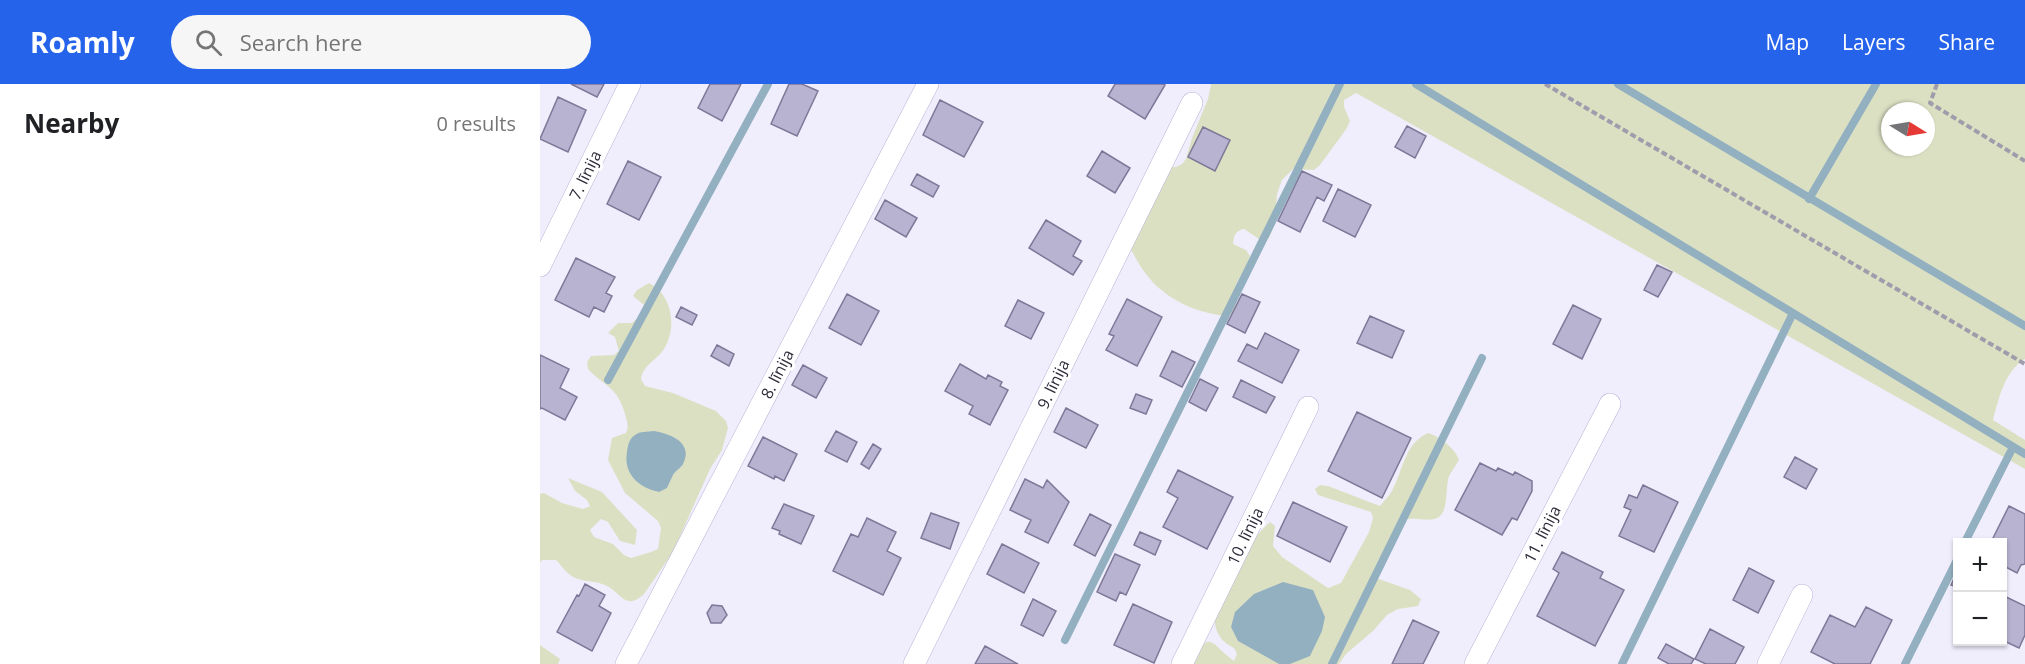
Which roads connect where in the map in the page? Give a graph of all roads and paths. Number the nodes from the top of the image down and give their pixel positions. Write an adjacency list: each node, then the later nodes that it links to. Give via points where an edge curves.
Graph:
1 (630, 84): 7 (street, 7. līnija)
2 (928, 84): 12 (street, 8. līnija)
3 (1545, 84): 8 (path)
4 (1937, 84): 6 (path, via 1930,102)
5 (1192, 104): 13 (street, 9. līnija)
6 (2025, 161)
7 (540, 266)
8 (2025, 364)
9 (1610, 404): 15 (street, 11. līnija)
10 (1308, 407): 14 (street, 10. līnija)
11 (1802, 595): 16 (street)
12 (626, 664)
13 (914, 664)
14 (1182, 664)
15 (1475, 664)
16 (1768, 664)

